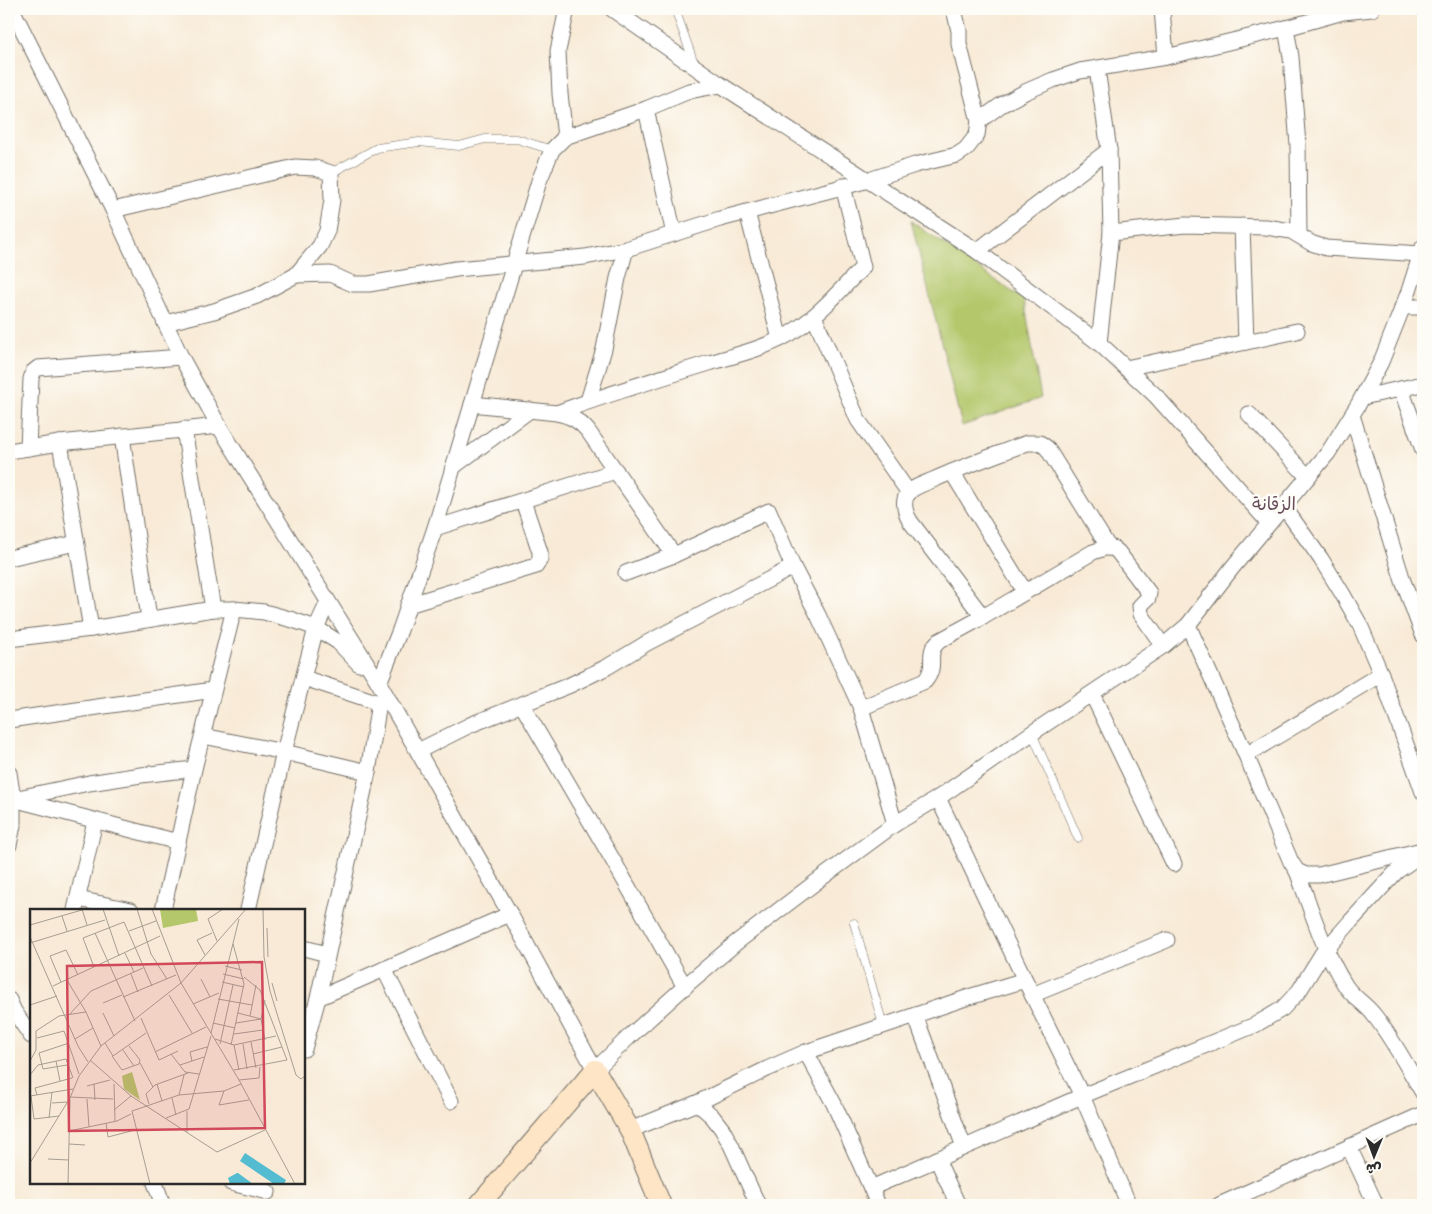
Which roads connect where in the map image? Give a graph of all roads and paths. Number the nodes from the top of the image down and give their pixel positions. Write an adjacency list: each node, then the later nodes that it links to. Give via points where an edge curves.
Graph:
1 (12, 9): 21 (street)
2 (567, 9): 15 (street, via 558,51)
3 (612, 9): 10 (street)
4 (674, 9): 10 (lane)
5 (954, 9): 14 (street)
6 (1162, 9): 9 (street)
7 (1372, 9): 8 (street, via 1343,12)
8 (1286, 28): 9 (street); 26 (street, via 1298,145)
9 (1166, 57): 11 (street)
10 (695, 66): 12 (street)
11 (1097, 68): 14 (street, via 1053,80 1025,92); 17 (street)
12 (722, 85): 13 (street, via 689,90); 19 (street)
13 (646, 109): 15 (street); 25 (street)
14 (979, 121): 19 (street, via 977,135 966,150 957,155)
15 (565, 137): 16 (street)
16 (552, 150): 18 (lane, via 517,139 485,139 459,146 419,142 377,148); 30 (street)
17 (1108, 150): 24 (street); 29 (street)
18 (331, 173): 21 (street, via 295,167); 31 (street, via 332,200 327,231 320,246)
19 (868, 180): 20 (street); 29 (street)
20 (843, 186): 22 (street); 34 (street, via 863,267)
21 (112, 210): 35 (street)
22 (747, 212): 25 (street); 37 (street)
23 (1242, 226): 24 (street, via 1185,225); 26 (street, via 1280,228); 38 (street)
24 (1112, 233): 39 (street)
25 (674, 234): 27 (street)
26 (1299, 235): 28 (street, via 1326,248)
27 (626, 249): 30 (street, via 585,257); 45 (street, via 604,349)
28 (1422, 250): 32 (street)
29 (977, 251): 39 (street)
30 (514, 263): 31 (street, via 369,284 353,284 330,274); 46 (street)
31 (296, 275): 35 (street, via 257,296)
32 (1402, 307): 33 (street); 44 (street, via 1381,362)
33 (1423, 307)
34 (814, 316): 37 (street); 62 (street, via 858,420)
35 (165, 323): 40 (street)
36 (1297, 331): 38 (street)
37 (780, 339): 45 (street)
38 (1246, 342): 41 (street)
39 (1100, 343): 41 (street)
40 (181, 357): 51 (street); 55 (street, via 38,368 32,379)
41 (1126, 368): 65 (street, via 1156,396)
42 (1423, 384): 43 (street)
43 (1401, 389): 44 (street); 56 (street)
44 (1363, 397): 50 (street)
45 (588, 402): 48 (street)
46 (472, 404): 47 (street); 58 (street)
47 (530, 410): 48 (street); 58 (street)
48 (557, 413): 59 (street, via 580,421)
49 (1249, 414): 61 (street)
50 (1352, 415): 61 (street); 83 (street)
51 (219, 426): 52 (street); 74 (street)
52 (184, 429): 53 (street); 76 (street)
53 (122, 436): 54 (street); 78 (street)
54 (60, 444): 55 (street); 67 (street)
55 (28, 448): 57 (street)
56 (1423, 450)
57 (9, 451)
58 (453, 467): 66 (street)
59 (616, 471): 63 (street); 69 (street)
60 (952, 472): 62 (street); 68 (street, via 1027,443 1040,443 1047,448); 73 (street)
61 (1308, 477): 64 (street)
62 (909, 493): 79 (street, via 904,502 910,521)
63 (522, 500): 66 (street); 75 (street, via 540,552 536,566)
64 (1284, 507): 65 (street); 86 (street, via 1342,593)
65 (1269, 523): 80 (street)
66 (435, 528): 75 (street)
67 (76, 543): 70 (street); 81 (street)
68 (1108, 548): 73 (street, via 1093,552); 85 (street, via 1118,552 1149,593 1140,606 1140,614)
69 (674, 555): 71 (street, via 768,511); 72 (street)
70 (9, 558)
71 (793, 567): 92 (street, via 607,667); 93 (street)
72 (626, 573)
73 (1026, 592): 79 (street)
74 (328, 602): 82 (street); 88 (street)
75 (408, 605): 88 (street)
76 (213, 609): 77 (street); 78 (street)
77 (234, 609): 82 (street, via 264,612); 89 (street)
78 (149, 618): 81 (street)
79 (984, 618): 93 (street, via 933,646 932,668 925,681)
80 (1188, 625): 85 (street); 99 (street)
81 (91, 628): 84 (street)
82 (316, 628): 87 (street); 91 (street, via 338,642 356,660)
83 (1423, 636)
84 (9, 639)
85 (1163, 646): 90 (street)
86 (1381, 674): 99 (street); 103 (street)
87 (304, 678): 91 (street); 98 (street)
88 (379, 683): 91 (street)
89 (213, 690): 94 (street); 96 (street)
90 (1092, 694): 95 (street); 112 (street)
91 (384, 702): 97 (street); 101 (street)
92 (522, 705): 97 (street); 126 (street)
93 (861, 708): 107 (street)
94 (9, 720)
95 (1032, 733): 104 (street); 108 (lane)
96 (203, 736): 98 (street); 100 (street)
97 (418, 751): 118 (street)
98 (284, 752): 101 (street); 117 (street)
99 (1246, 755): 113 (street)
100 (194, 770): 105 (street, via 106,780); 109 (street)
101 (368, 772): 123 (street)
102 (9, 773): 105 (street)
103 (1423, 792)
104 (938, 798): 107 (street); 125 (street)
105 (13, 799): 106 (street); 110 (street)
106 (95, 821): 109 (street); 114 (street)
107 (895, 824): 126 (street, via 737,942)
108 (1078, 838)
109 (178, 842): 116 (street)
110 (9, 844)
111 (1423, 851): 113 (street, via 1319,874); 122 (street, via 1397,871)
112 (1174, 864)
113 (1297, 871): 122 (street)
114 (77, 904): 115 (street)
115 (122, 909)
116 (163, 909)
117 (248, 909)
118 (510, 914): 124 (street); 135 (street)
119 (854, 923): 131 (lane)
120 (1167, 940): 127 (street)
121 (305, 948): 123 (street)
122 (1326, 949): 136 (street, via 1345,985 1380,1023); 137 (street, via 1299,991 1282,1009 1255,1025)
123 (327, 954): 128 (street)
124 (384, 969): 128 (street); 138 (street)
125 (1025, 980): 127 (street); 130 (street)
126 (685, 987): 135 (street)
127 (1032, 995): 137 (street)
128 (318, 998): 133 (street)
129 (9, 1000): 132 (street)
130 (914, 1015): 131 (street); 144 (street)
131 (883, 1026): 134 (street)
132 (30, 1035)
133 (305, 1045)
134 (806, 1052): 139 (street); 149 (street, via 834,1104)
135 (595, 1070): 140 (main road); 141 (main road)
136 (1423, 1093)
137 (1082, 1096): 144 (street); 158 (street)
138 (451, 1101)
139 (697, 1102): 143 (street); 155 (street, via 722,1129)
140 (565, 1104): 141 (main road, via 596,1098); 153 (main road)
141 (618, 1110): 143 (main road)
142 (1423, 1114): 145 (street)
143 (630, 1130): 154 (main road)
144 (964, 1147): 146 (street)
145 (1350, 1147): 151 (street); 159 (street)
146 (937, 1159): 149 (street); 157 (street)
147 (156, 1184): 152 (street)
148 (235, 1184): 150 (street)
149 (871, 1188): 156 (street)
150 (267, 1193)
151 (1227, 1204)
152 (163, 1205)
153 (479, 1205)
154 (662, 1205)
155 (758, 1205)
156 (878, 1205)
157 (958, 1205)
158 (1129, 1205)
159 (1376, 1205)

